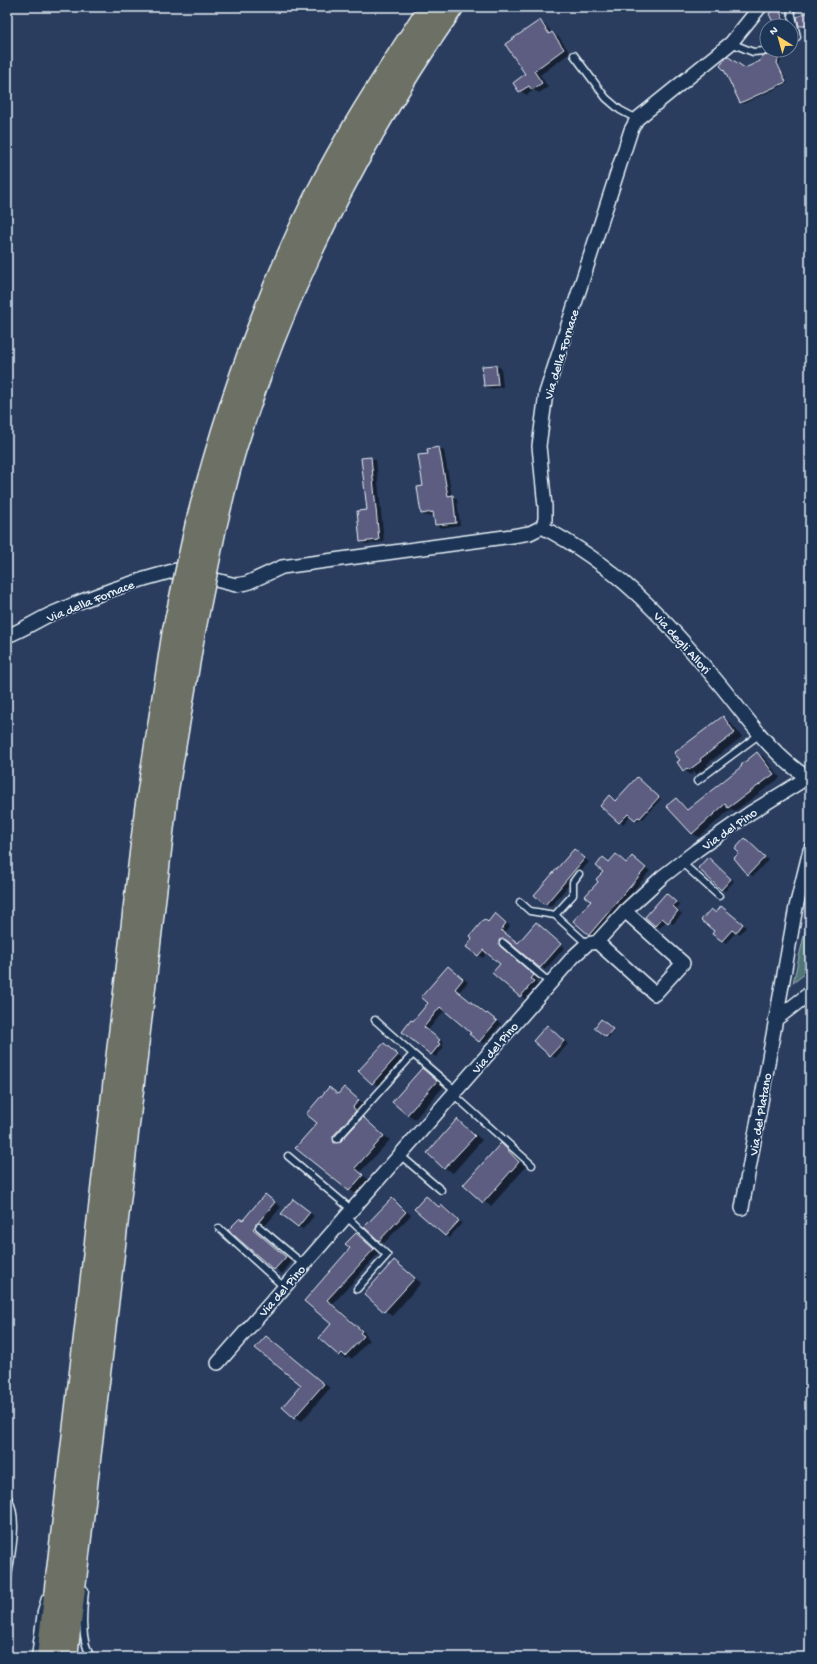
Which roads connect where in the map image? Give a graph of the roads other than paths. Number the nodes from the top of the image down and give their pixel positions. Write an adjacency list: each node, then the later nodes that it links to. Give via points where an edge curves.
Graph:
1 (430, 7): 10 (highway, via 353,128 316,196 285,263 236,388 212,462)
2 (452, 7): 10 (highway, via 382,114 301,271)
3 (760, 7): 6 (street, Via della Fornace)
4 (790, 7): 5 (lane)
5 (793, 18)
6 (731, 44): 7 (lane, via 753,52); 9 (street, Via della Fornace)
7 (759, 51)
8 (574, 55): 9 (lane, via 606,98 620,110)
9 (637, 119): 11 (street, Via della Fornace, via 631,130 546,393 539,446 545,507)
10 (206, 525): 14 (highway, bridge)
11 (542, 527): 13 (street, via 530,533 512,536 282,568 236,585); 16 (street, Via degli Allori, via 593,557 643,598 715,678)
12 (176, 570): 15 (street, Via della Fornace, via 104,593 51,614)
13 (216, 580)
14 (183, 633): 47 (highway); 50 (highway, via 146,810)
15 (7, 636)
16 (760, 734): 17 (street, Via degli Allori, via 782,758); 18 (lane)
17 (808, 776): 20 (street, Via del Pino)
18 (697, 781)
19 (810, 850): 31 (street, Via del Platano, via 796,907)
20 (681, 862): 22 (lane); 24 (street, Via del Pino)
21 (579, 874): 25 (lane, via 572,882 573,895)
22 (719, 896)
23 (520, 902): 25 (lane, via 530,911)
24 (625, 911): 27 (street, Via del Pino); 27 (street, via 683,963 655,994)
25 (555, 915): 27 (lane)
26 (503, 943): 28 (lane)
27 (592, 943): 28 (street, Via del Pino)
28 (550, 983): 33 (street, Via del Pino)
29 (810, 993): 31 (street)
30 (375, 1020): 32 (lane)
31 (775, 1020): 39 (street, Via del Platano)
32 (413, 1054): 33 (lane); 34 (lane)
33 (454, 1092): 35 (street, Via del Pino); 37 (lane)
34 (337, 1138)
35 (400, 1155): 38 (lane); 40 (street, Via del Pino)
36 (288, 1156): 40 (lane)
37 (532, 1165)
38 (441, 1190)
39 (742, 1208)
40 (349, 1213): 43 (street, Via del Pino); 45 (lane, via 388,1255)
41 (259, 1227): 43 (lane)
42 (219, 1228): 44 (lane)
43 (303, 1264): 44 (street, Via del Pino)
44 (284, 1287): 46 (street, Via del Pino)
45 (357, 1289)
46 (218, 1363)
47 (91, 1438): 48 (lane); 57 (highway)
48 (95, 1467)
49 (7, 1496): 53 (lane, via 14,1510)
50 (61, 1542): 51 (lane); 56 (highway)
51 (50, 1581)
52 (86, 1581): 58 (lane, via 83,1604 85,1647)
53 (7, 1583)
54 (48, 1588): 55 (lane, via 41,1611)
55 (35, 1657)
56 (48, 1657)
57 (66, 1657)
58 (91, 1657)

